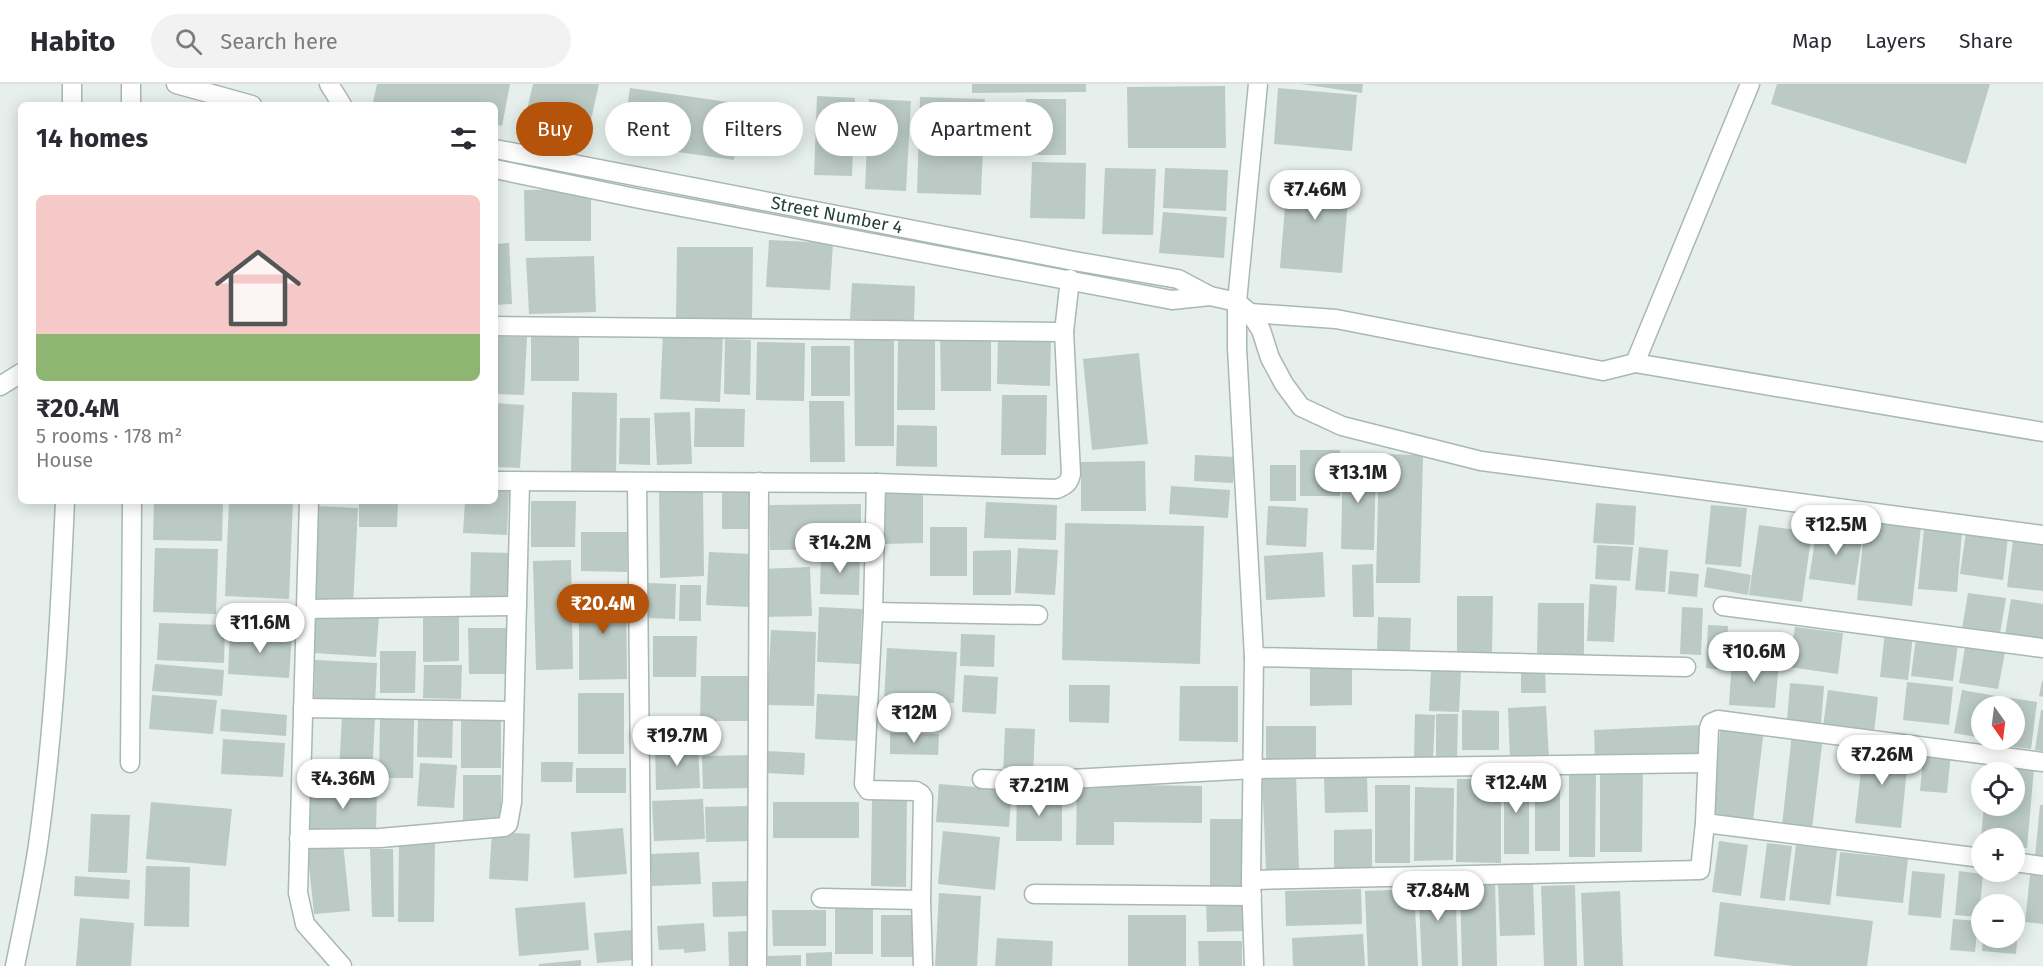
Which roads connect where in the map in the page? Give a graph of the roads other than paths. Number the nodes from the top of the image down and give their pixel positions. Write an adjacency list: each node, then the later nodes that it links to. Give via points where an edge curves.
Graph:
1 (72, 84): 7 (street)
2 (131, 84): 8 (street)
3 (176, 84): 9 (street)
4 (329, 84): 10 (street)
5 (1258, 84): 15 (street)
6 (1750, 84): 18 (street)
7 (72, 102)
8 (131, 102)
9 (241, 102)
10 (340, 102)
11 (498, 151): 14 (street, Street Number 4, via 1178,279)
12 (498, 170): 13 (street, Street Number 4)
13 (1070, 279): 14 (street, Street Number 4, via 1172,300); 17 (street)
14 (1210, 296): 15 (street)
15 (1244, 308): 18 (street, via 1336,319 1603,371); 30 (street, via 1261,330 1270,358 1301,407 1342,426 1481,461); 37 (street, via 1237,348)
16 (498, 327): 17 (street)
17 (1064, 332): 26 (street, via 1071,474 1065,486 1057,489)
18 (1635, 363): 21 (street)
19 (18, 375): 20 (street)
20 (0, 386)
21 (2043, 432)
22 (498, 481): 23 (street)
23 (520, 482): 25 (street); 31 (street)
24 (759, 482): 25 (street); 26 (street); 58 (street)
25 (637, 483): 57 (street)
26 (876, 483): 34 (street)
27 (65, 504): 55 (street, via 58,654 47,775 38,848)
28 (132, 504): 42 (street)
29 (309, 504): 33 (street)
30 (2043, 535)
31 (517, 606): 33 (street); 40 (street)
32 (1723, 606): 36 (street)
33 (306, 609): 39 (street)
34 (873, 612): 35 (street); 54 (street, via 864,784 868,790 921,794)
35 (1038, 615)
36 (2043, 648)
37 (1254, 657): 38 (street); 44 (street)
38 (1686, 667)
39 (303, 708): 40 (street); 47 (street)
40 (514, 711): 47 (street, via 511,811 504,827 380,838)
41 (2043, 762): 43 (street, via 1725,719 1709,728)
42 (130, 763)
43 (1707, 763): 44 (street); 46 (street)
44 (1254, 769): 45 (street, via 1034,781); 51 (street)
45 (982, 779)
46 (1706, 823): 48 (street); 51 (street, via 1700,870)
47 (299, 839): 56 (street, via 298,893 305,924)
48 (1971, 857)
49 (2025, 864): 50 (street)
50 (2043, 866)
51 (1252, 888): 52 (street); 60 (street)
52 (1034, 894)
53 (821, 898): 54 (street)
54 (921, 900): 59 (street)
55 (15, 966)
56 (342, 966)
57 (642, 966)
58 (757, 966)
59 (923, 966)
60 (1254, 966)

